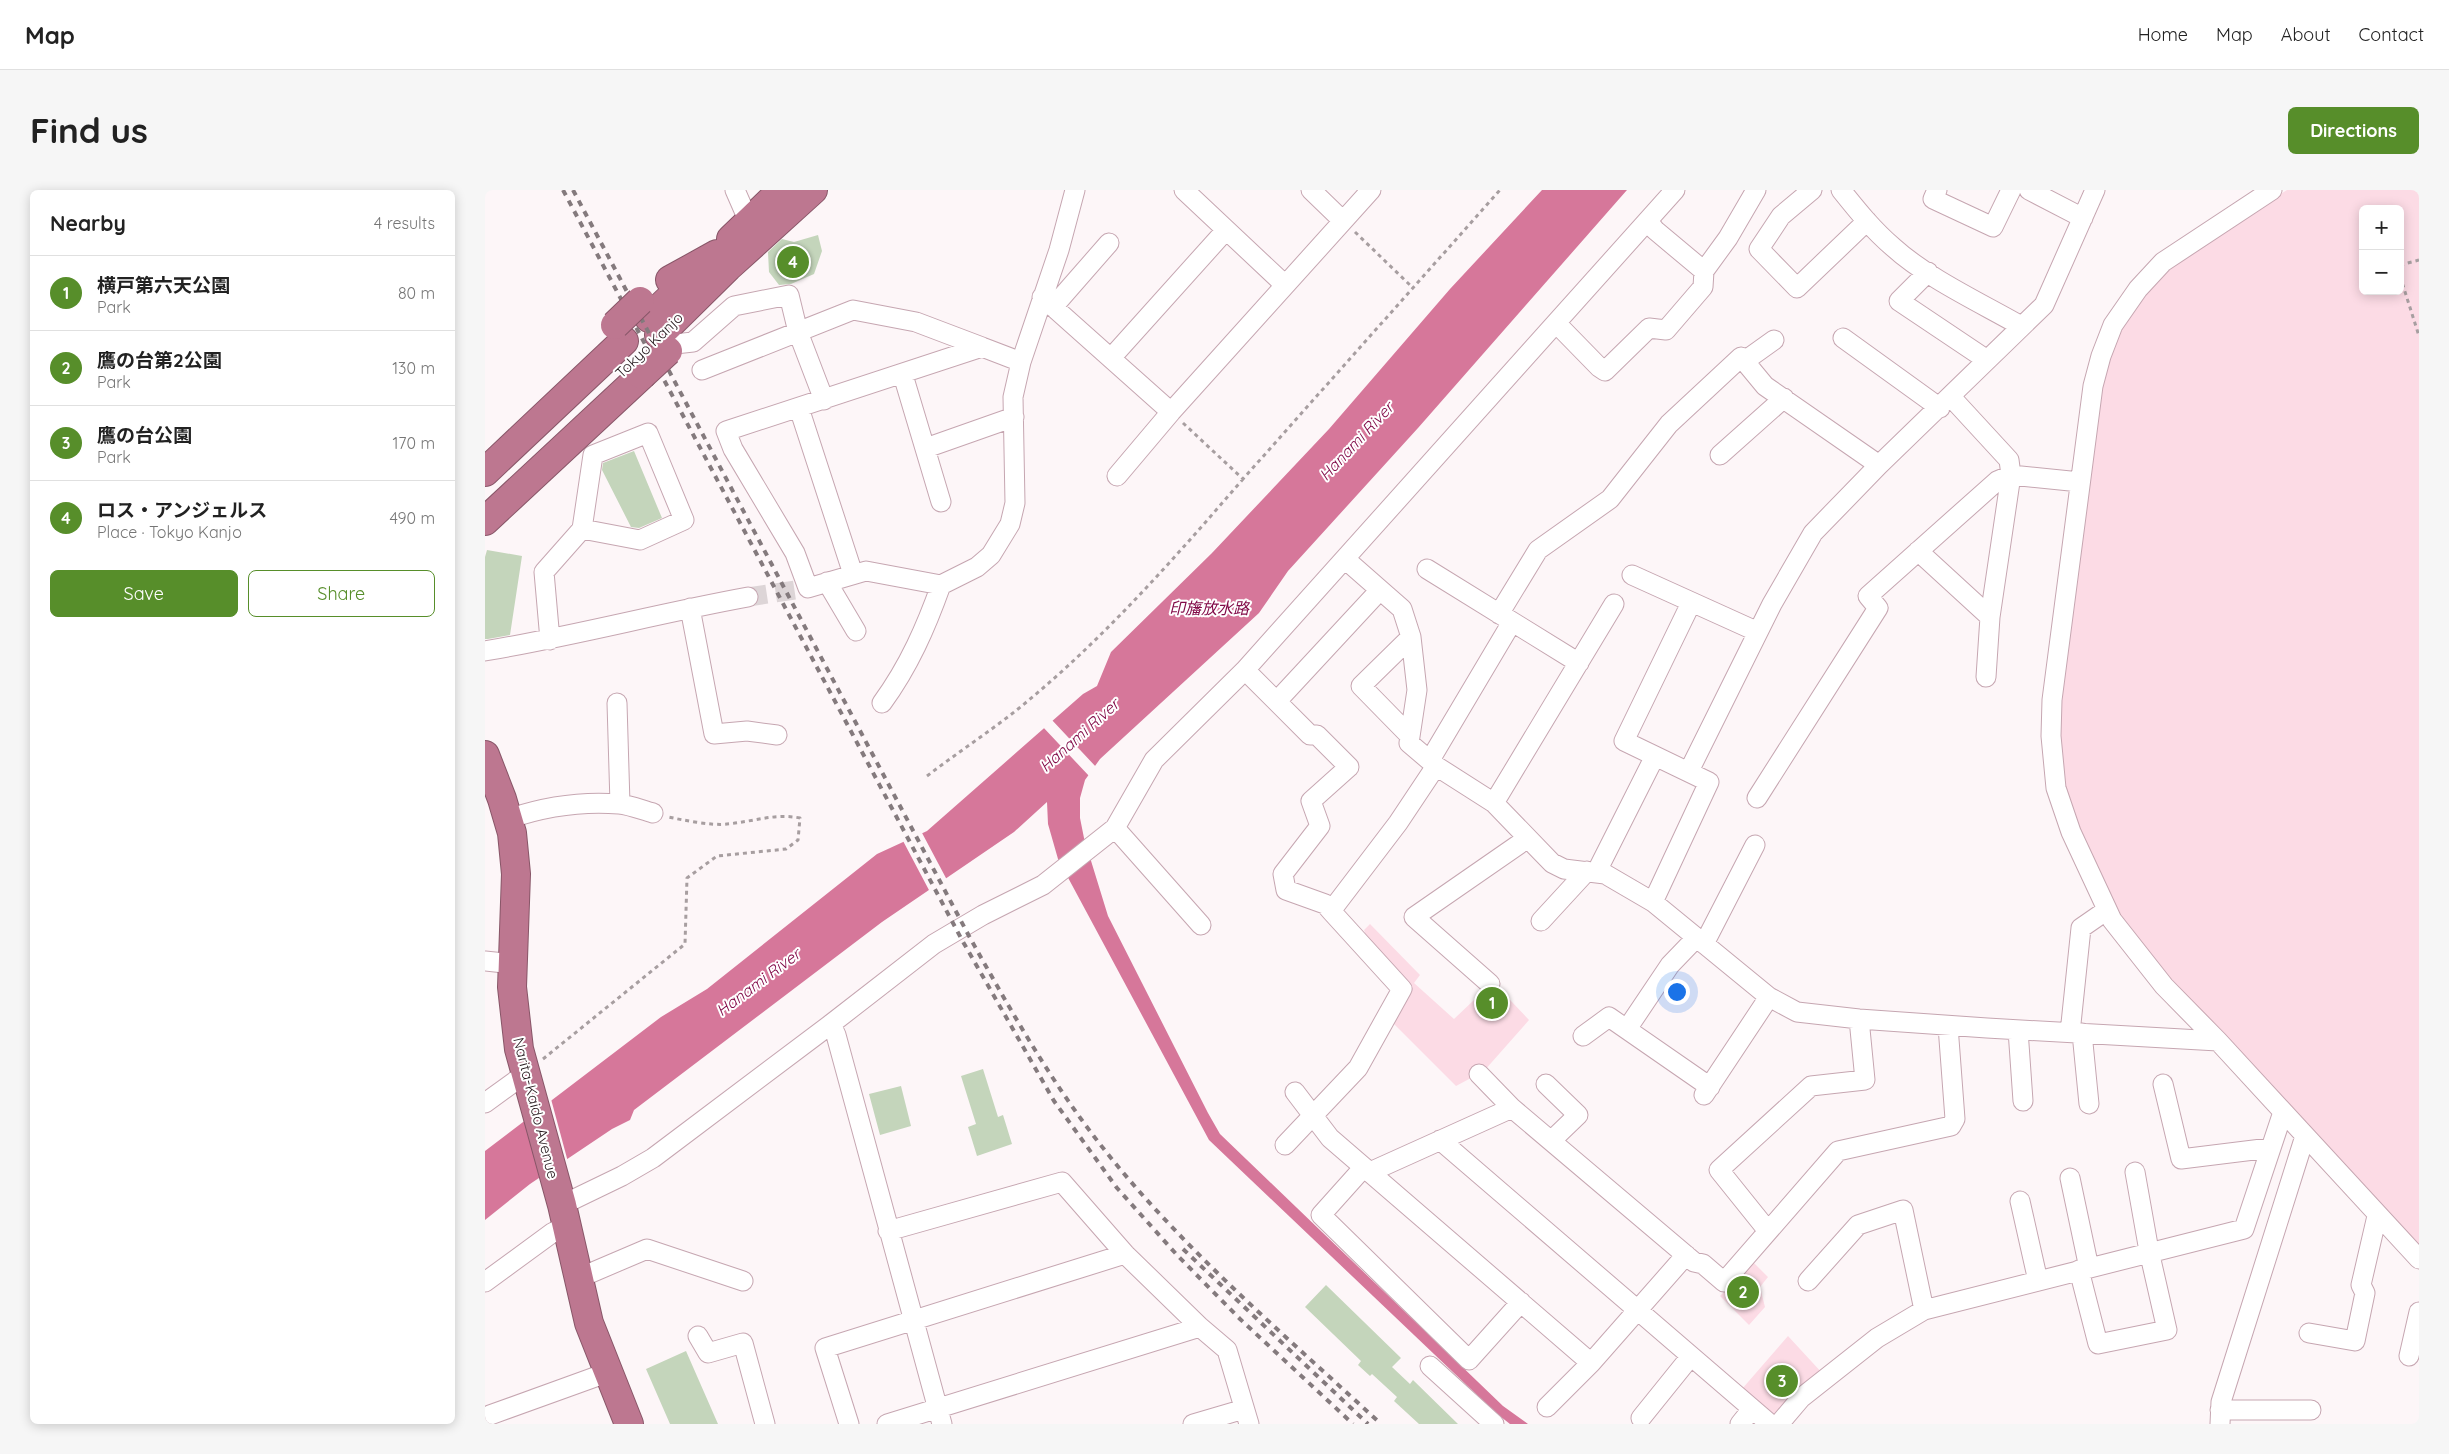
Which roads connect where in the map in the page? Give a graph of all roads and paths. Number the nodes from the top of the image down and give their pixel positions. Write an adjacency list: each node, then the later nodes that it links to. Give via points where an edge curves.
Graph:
1 (735, 190): 21 (street)
2 (782, 190): 21 (highway, Tokyo Kanjo)
3 (813, 190): 25 (highway, Tokyo Kanjo)
4 (1075, 190): 33 (street)
5 (1184, 190): 23 (street)
6 (1311, 190): 19 (street)
7 (1371, 190): 19 (street)
8 (1500, 190): 31 (path)
9 (1675, 190): 20 (street)
10 (1756, 190): 28 (street)
11 (1812, 190): 22 (street, via 1781,216 1759,249 1797,288)
12 (1841, 190): 22 (street)
13 (1937, 190): 14 (street, via 1933,199 1993,227)
14 (2011, 190)
15 (2029, 190): 18 (street)
16 (2095, 190): 18 (street)
17 (2272, 190): 63 (street, via 2163,262 2138,289 2113,325 2093,386)
18 (2083, 218): 35 (street, via 2044,305)
19 (1343, 221): 30 (street); 31 (path)
20 (1648, 221): 28 (street); 34 (street)
21 (749, 222): 25 (highway, Tokyo Kanjo)
22 (1867, 222): 29 (street, via 1893,248)
23 (1226, 230): 30 (street); 43 (street)
24 (1109, 243): 33 (street)
25 (722, 260): 36 (highway, Tokyo Kanjo); 36 (highway, via 654,288)
26 (2419, 260): 27 (path)
27 (2404, 265)
28 (1704, 272): 34 (street, via 1703,287 1667,330 1649,328 1605,371)
29 (1928, 272): 35 (street); 45 (street, via 1899,301)
30 (1285, 285): 53 (street)
31 (1412, 287): 62 (path)
32 (2404, 289): 38 (path)
33 (1048, 302): 43 (street); 46 (street)
34 (1556, 323): 69 (street)
35 (2021, 326): 45 (street)
36 (658, 330): 37 (street, via 693,342 733,306 789,295); 42 (highway, Tokyo Kanjo); 42 (highway, bridge)
37 (798, 332): 41 (street, via 853,310 916,322); 47 (street); 50 (street)
38 (2419, 336)
39 (1843, 338): 51 (street)
40 (1775, 340): 44 (street)
41 (982, 347): 46 (street); 48 (street)
42 (629, 350): 55 (highway); 59 (highway, Tokyo Kanjo); 64 (highway, Tokyo Kanjo); 66 (highway)
43 (1111, 358): 53 (street)
44 (1746, 360): 49 (street, via 1765,386); 81 (street, via 1741,357 1669,424 1610,499 1538,550)
45 (1987, 360): 51 (street)
46 (1021, 362): 54 (street, via 1013,397)
47 (703, 370)
48 (903, 375): 50 (street); 56 (street)
49 (1783, 398): 57 (street); 58 (street)
50 (823, 400): 52 (street)
51 (1945, 402): 58 (street); 60 (street, via 2009,460)
52 (799, 408): 71 (street); 73 (street, via 726,432 795,554 808,588)
53 (1171, 412): 61 (street); 62 (path)
54 (1014, 418): 56 (street); 74 (street, via 1016,481 1010,524 991,555 977,567)
55 (485, 447)
56 (926, 448): 65 (street)
57 (1720, 455)
58 (1879, 465): 83 (street, via 1813,533)
59 (485, 472)
60 (2011, 475): 63 (street); 68 (street, via 1997,481); 80 (street)
61 (1117, 476)
62 (1243, 479): 99 (path, via 1149,586 1074,660 1018,709)
63 (2080, 482): 110 (street, via 2052,700 2051,736 2056,788 2071,832)
64 (485, 500)
65 (941, 502)
66 (485, 521)
67 (582, 530): 67 (street, via 593,455 648,432 684,520 640,540); 85 (street, via 544,572)
68 (1918, 551): 80 (street); 100 (street, via 1868,596 1878,608)
69 (1345, 559): 75 (street); 88 (street)
70 (1427, 569): 81 (street)
71 (853, 574): 73 (street); 74 (street, via 866,571)
72 (1632, 575): 77 (street)
73 (827, 582): 82 (street)
74 (941, 585): 91 (street, via 927,624 901,677)
75 (1380, 590): 84 (street, via 1402,609); 90 (street)
76 (748, 597): 79 (street)
77 (1691, 603): 83 (street); 96 (street, via 1624,741)
78 (1614, 604): 87 (street)
79 (690, 608): 85 (street); 93 (street, via 714,734 747,730)
80 (1990, 616): 89 (street)
81 (1506, 618): 87 (street); 97 (street)
82 (856, 631)
83 (1758, 632): 98 (street)
84 (1411, 637): 94 (street, via 1417,690); 94 (street, via 1361,686)
85 (550, 640): 86 (street)
86 (485, 651)
87 (1579, 663): 101 (street)
88 (1245, 670): 90 (street); 105 (street, via 1154,760)
89 (1986, 677)
90 (1277, 701): 111 (street, via 1310,735 1317,735 1349,767 1311,801 1320,826 1283,874 1286,890 1325,904)
91 (882, 702)
92 (617, 703): 102 (street)
93 (777, 735)
94 (1410, 736): 97 (street, via 1409,743)
95 (485, 755): 104 (highway, Narita-Kaido Avenue)
96 (1655, 756): 98 (street); 108 (street)
97 (1433, 763): 101 (street); 111 (street, via 1399,823)
98 (1689, 772): 109 (street, via 1709,782)
99 (927, 776)
100 (1757, 798)
101 (1494, 803): 106 (street)
102 (619, 804): 103 (street); 104 (street, via 539,809)
103 (653, 813): 128 (path, via 725,825 764,817 801,818 798,840 786,849 717,856 687,878 685,944)
104 (508, 819): 116 (highway, Narita-Kaido Avenue, via 516,874)
105 (1115, 828): 113 (street); 120 (street, via 1043,885 934,944)
106 (1528, 838): 108 (street, via 1552,863 1564,869); 117 (street, via 1414,917)
107 (1755, 845): 114 (street)
108 (1591, 872): 109 (street, via 1605,874); 112 (street)
109 (1653, 902): 114 (street)
110 (2107, 910): 124 (street, via 2081,928); 126 (street, via 2164,986)
111 (1331, 911): 137 (street, via 1402,990 1358,1068)
112 (1541, 921)
113 (1201, 925)
114 (1700, 941): 118 (street); 122 (street, via 1670,965)
115 (485, 961): 116 (street)
116 (513, 964): 128 (highway, Narita-Kaido Avenue, via 517,1030)
117 (1490, 984)
118 (1769, 997): 119 (street, via 1797,1012); 122 (street, via 1707,1091)
119 (1859, 1019): 121 (street); 150 (street, via 1865,1080 1811,1086 1719,1170)
120 (831, 1024): 147 (street, via 653,1158); 149 (street)
121 (1948, 1026): 123 (street); 150 (street, via 1955,1119 1951,1126 1838,1151)
122 (1627, 1029): 125 (street, via 1609,1017)
123 (2018, 1030): 124 (street); 132 (street)
124 (2076, 1033): 126 (street); 134 (street)
125 (1583, 1036)
126 (2218, 1040): 136 (street)
127 (1479, 1074): 135 (street)
128 (528, 1082): 133 (street); 147 (highway, Narita-Kaido Avenue)
129 (1546, 1084): 140 (street, via 1578,1115)
130 (2163, 1084): 142 (street, via 2181,1159)
131 (1295, 1092): 137 (street)
132 (2023, 1102)
133 (485, 1103)
134 (2089, 1104)
135 (1512, 1108): 139 (street); 140 (street)
136 (2283, 1112): 138 (street); 142 (street)
137 (1313, 1116): 141 (street); 143 (street, via 1330,1138)
138 (2305, 1136): 148 (street); 180 (street, via 2221,1402)
139 (1440, 1140): 143 (street); 162 (street)
140 (1551, 1141): 153 (street)
141 (1285, 1145)
142 (2271, 1148): 151 (street, via 2243,1229)
143 (1367, 1169): 161 (street); 161 (street, via 1321,1216 1469,1360)
144 (2135, 1172): 151 (street)
145 (2070, 1178): 155 (street)
146 (2020, 1201): 159 (street)
147 (562, 1208): 156 (highway, Narita-Kaido Avenue); 160 (street, via 538,1242)
148 (2377, 1216): 154 (street); 167 (street, via 2361,1285 2365,1293 2355,1341)
149 (888, 1231): 152 (street, via 1062,1182); 165 (street)
150 (1768, 1231): 153 (street, via 1724,1282 1703,1264)
151 (2149, 1252): 155 (street); 155 (street, via 2167,1330 2098,1344)
152 (1125, 1254): 165 (street); 166 (street)
153 (1686, 1255): 162 (street)
154 (2419, 1259)
155 (2084, 1269): 159 (street)
156 (579, 1278): 157 (street, via 647,1249); 173 (highway, Narita-Kaido Avenue, via 589,1323)
157 (743, 1281)
158 (1808, 1281): 163 (street, via 1858,1226 1903,1210)
159 (2038, 1281): 163 (street)
160 (485, 1282)
161 (1521, 1302): 171 (street)
162 (1637, 1309): 169 (street); 171 (street)
163 (1924, 1310): 190 (street, via 1877,1338 1801,1398)
164 (2419, 1312): 170 (street)
165 (913, 1322): 178 (street); 184 (street, via 825,1348)
166 (1200, 1326): 178 (street); 179 (street, via 1227,1350)
167 (2309, 1333)
168 (698, 1336): 183 (street, via 707,1354 743,1343)
169 (1691, 1356): 175 (street); 181 (street)
170 (2409, 1356)
171 (1591, 1363): 174 (street)
172 (1430, 1366): 187 (street)
173 (609, 1372): 177 (street); 182 (highway, Narita-Kaido Avenue)
174 (1547, 1407)
175 (1753, 1410): 188 (street); 189 (street)
176 (2311, 1410): 180 (street)
177 (490, 1415)
178 (940, 1416): 185 (street)
179 (1247, 1416): 186 (street)
180 (2220, 1417)
181 (1641, 1418)
182 (629, 1424)
183 (765, 1424)
184 (849, 1424)
185 (887, 1424)
186 (1193, 1424)
187 (1494, 1424)
188 (1739, 1424)
189 (1771, 1424)
190 (1779, 1424)

